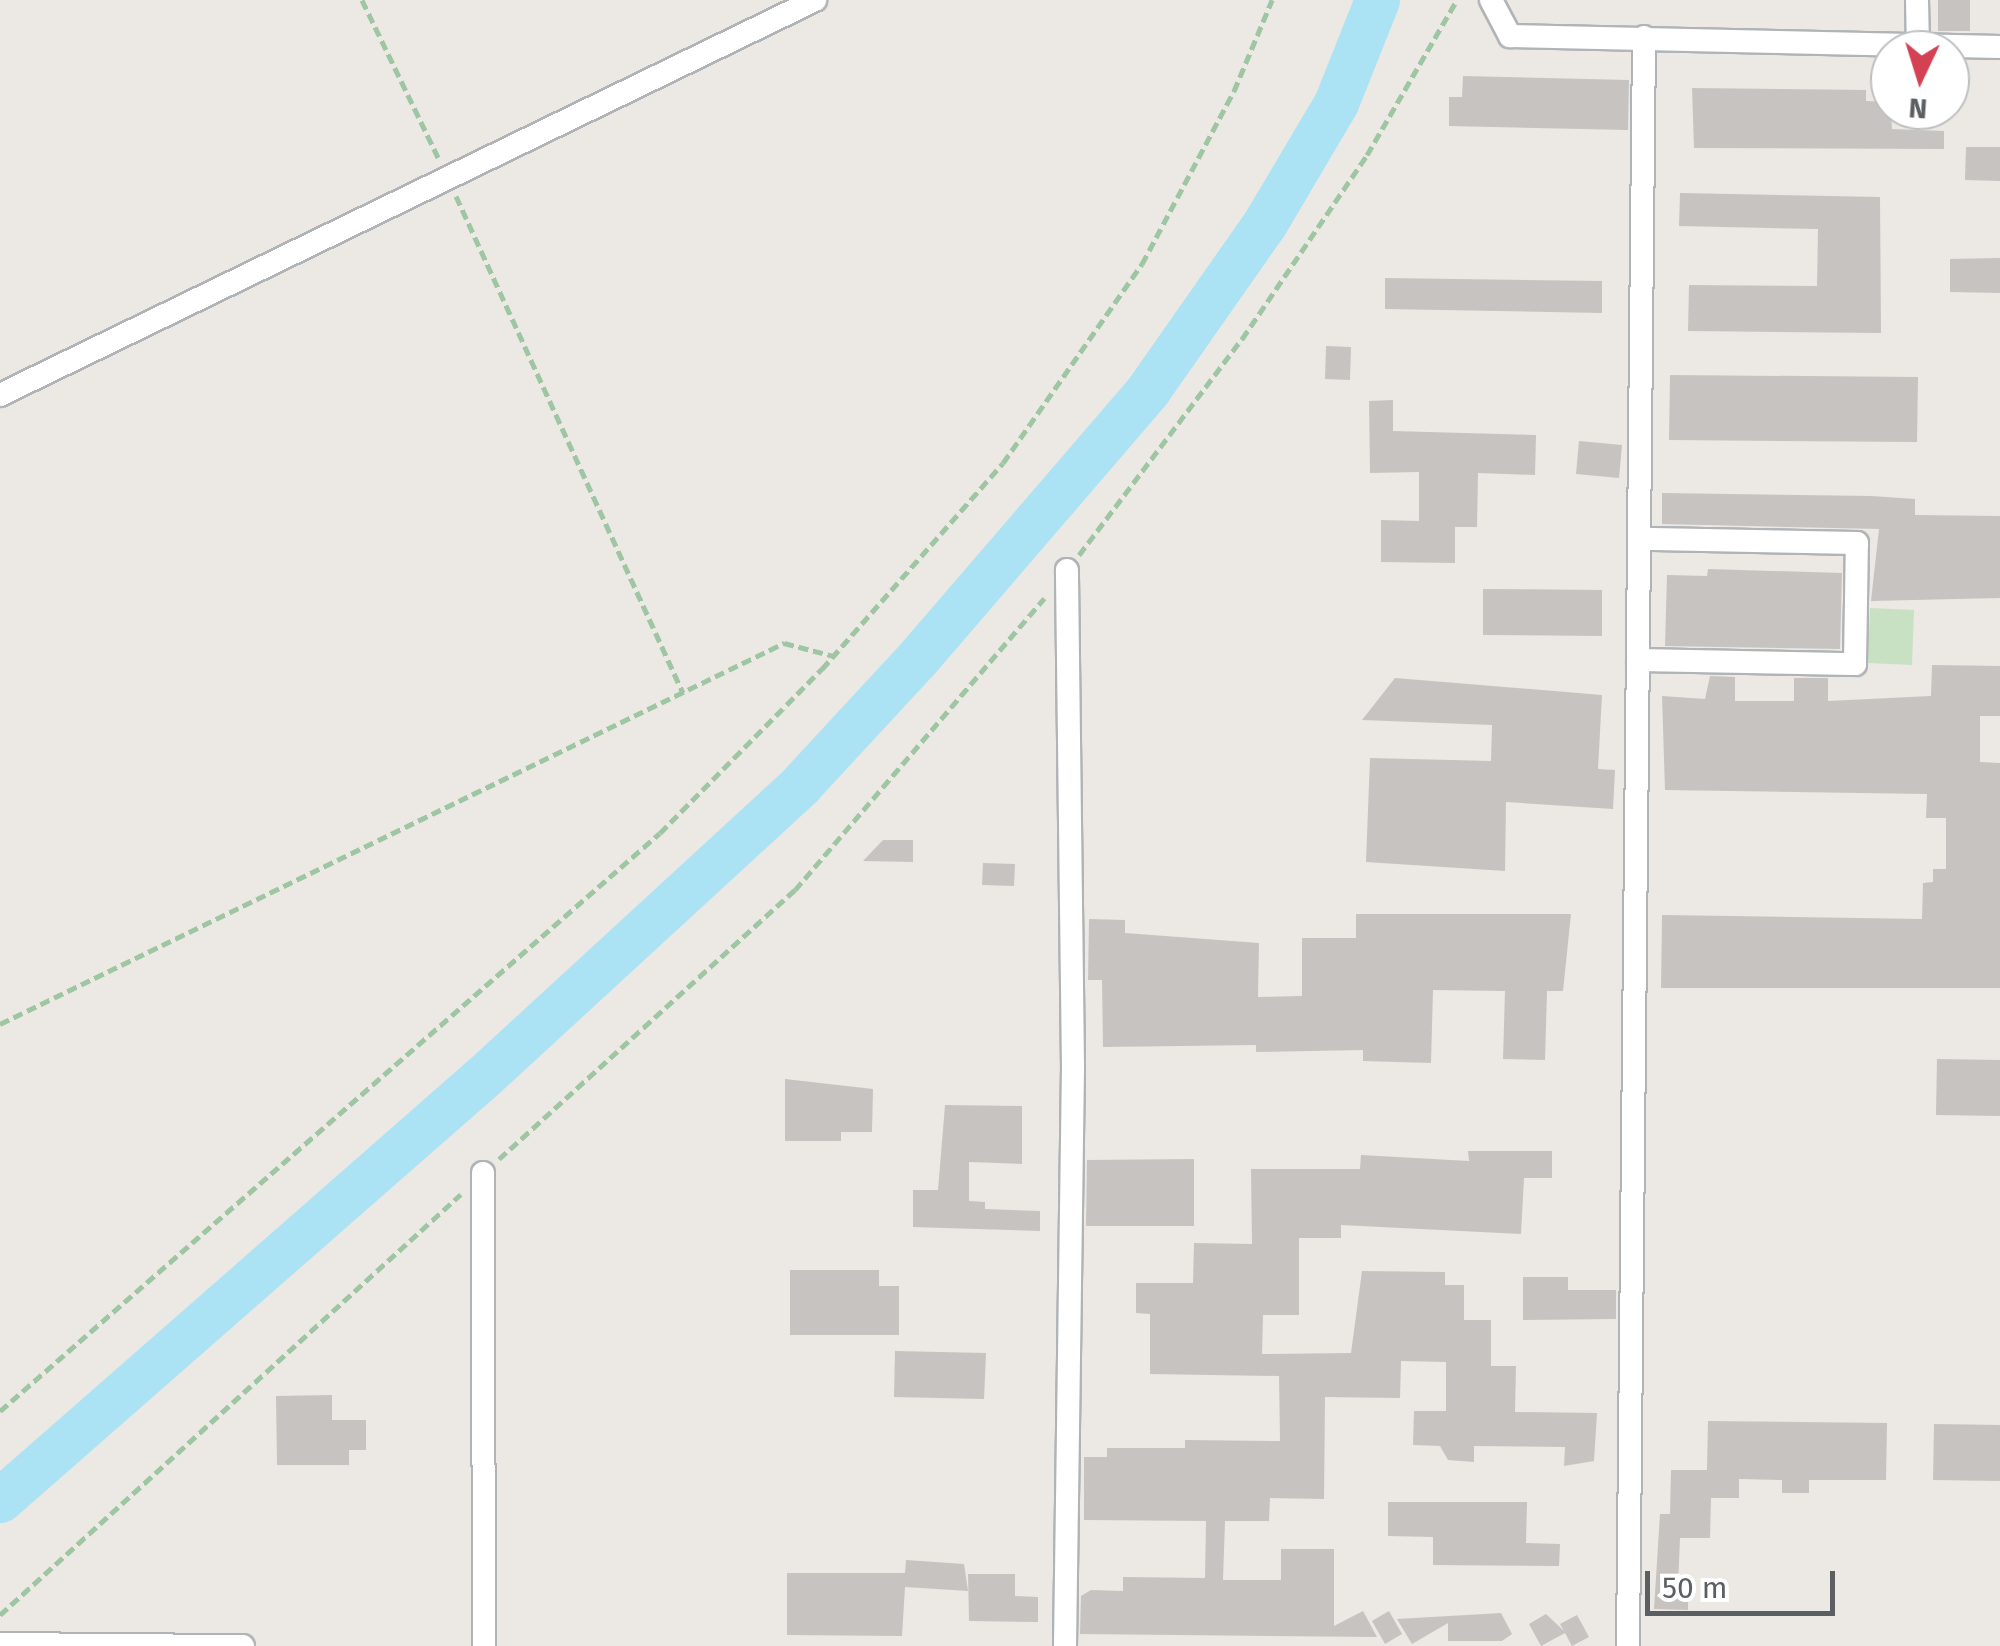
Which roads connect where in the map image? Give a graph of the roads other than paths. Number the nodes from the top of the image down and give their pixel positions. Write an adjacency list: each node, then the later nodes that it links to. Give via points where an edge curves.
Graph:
1 (814, 0): 9 (street)
2 (1490, 0): 5 (street, via 1510,36)
3 (1917, 0): 4 (street)
4 (1918, 30)
5 (1644, 38): 6 (street); 10 (street)
6 (1870, 45)
7 (1970, 47): 8 (street)
8 (2000, 47)
9 (0, 396)
10 (1639, 538): 12 (street); 12 (street, via 1857,543 1855,664)
11 (1067, 570): 17 (street, via 1073,1067)
12 (1638, 660): 18 (street)
13 (483, 1173): 16 (street)
14 (0, 1644): 15 (street)
15 (243, 1646)
16 (484, 1646)
17 (1065, 1646)
18 (1628, 1646)

